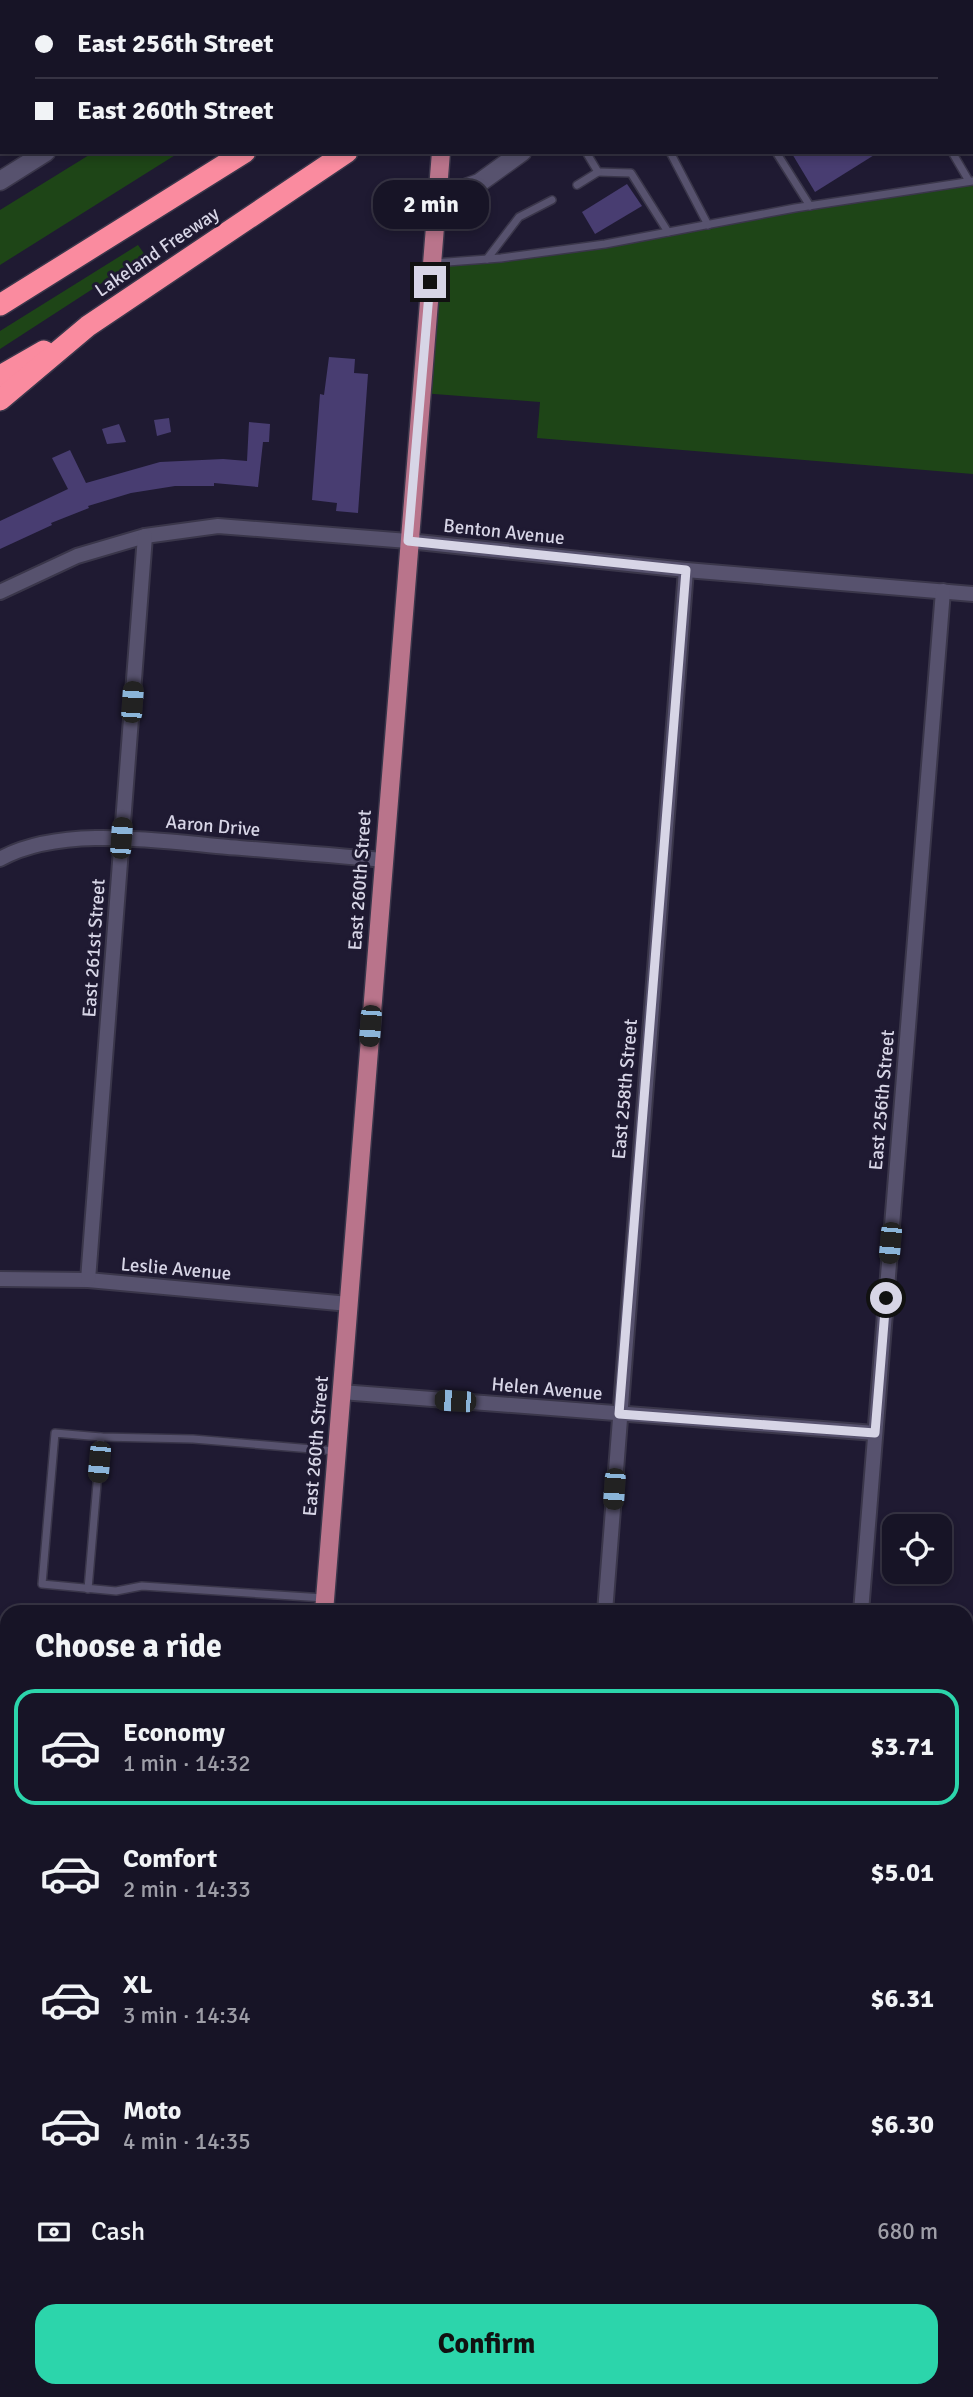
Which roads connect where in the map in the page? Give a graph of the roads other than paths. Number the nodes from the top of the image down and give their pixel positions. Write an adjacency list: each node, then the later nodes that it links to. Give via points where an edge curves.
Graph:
1 (43, 154): 11 (street)
2 (242, 154): 21 (highway, Lakeland Freeway)
3 (344, 154): 22 (highway, Lakeland Freeway)
4 (441, 154): 14 (main road, East 260th Street)
5 (519, 154): 14 (street, via 479,183)
6 (587, 154): 10 (lane)
7 (671, 154): 17 (lane)
8 (777, 154): 16 (lane)
9 (953, 154): 12 (lane)
10 (598, 172): 13 (lane); 18 (lane, via 631,173)
11 (0, 181)
12 (971, 181): 16 (lane)
13 (577, 185)
14 (437, 199): 20 (main road, East 260th Street)
15 (552, 200): 19 (lane, via 519,218)
16 (810, 206): 17 (lane)
17 (708, 225): 18 (lane)
18 (668, 232): 19 (lane)
19 (487, 259): 20 (lane)
20 (432, 263): 26 (main road, East 260th Street)
21 (0, 305)
22 (88, 326): 23 (highway); 24 (highway, Lakeland Freeway)
23 (0, 376)
24 (0, 400)
25 (145, 536): 26 (street, Benton Avenue, via 218,526); 29 (street, Benton Avenue, via 77,556); 31 (street, East 261st Street)
26 (408, 541): 27 (street, Benton Avenue); 33 (main road, East 260th Street)
27 (686, 570): 28 (street, Benton Avenue); 38 (street, East 258th Street)
28 (943, 591): 30 (street, Benton Avenue); 39 (street, East 256th Street)
29 (0, 592)
30 (973, 594)
31 (121, 838): 32 (street, Aaron Drive, via 59,842 15,851); 33 (street, Aaron Drive); 35 (street, East 261st Street)
32 (0, 859)
33 (383, 860): 36 (main road, East 260th Street)
34 (0, 1279): 35 (street, Leslie Avenue)
35 (88, 1280): 36 (street, Leslie Avenue)
36 (349, 1304): 37 (main road, East 260th Street)
37 (341, 1392): 38 (street, Helen Avenue); 41 (main road, East 260th Street)
38 (619, 1414): 39 (street, Helen Avenue); 44 (street, East 258th Street)
39 (875, 1433): 45 (street, East 256th Street)
40 (101, 1437): 41 (lane); 42 (lane); 42 (lane, via 55,1433 42,1584)
41 (337, 1451): 43 (main road, East 260th Street)
42 (88, 1589): 43 (lane, via 116,1591 142,1586)
43 (324, 1605)
44 (605, 1605)
45 (862, 1605)

